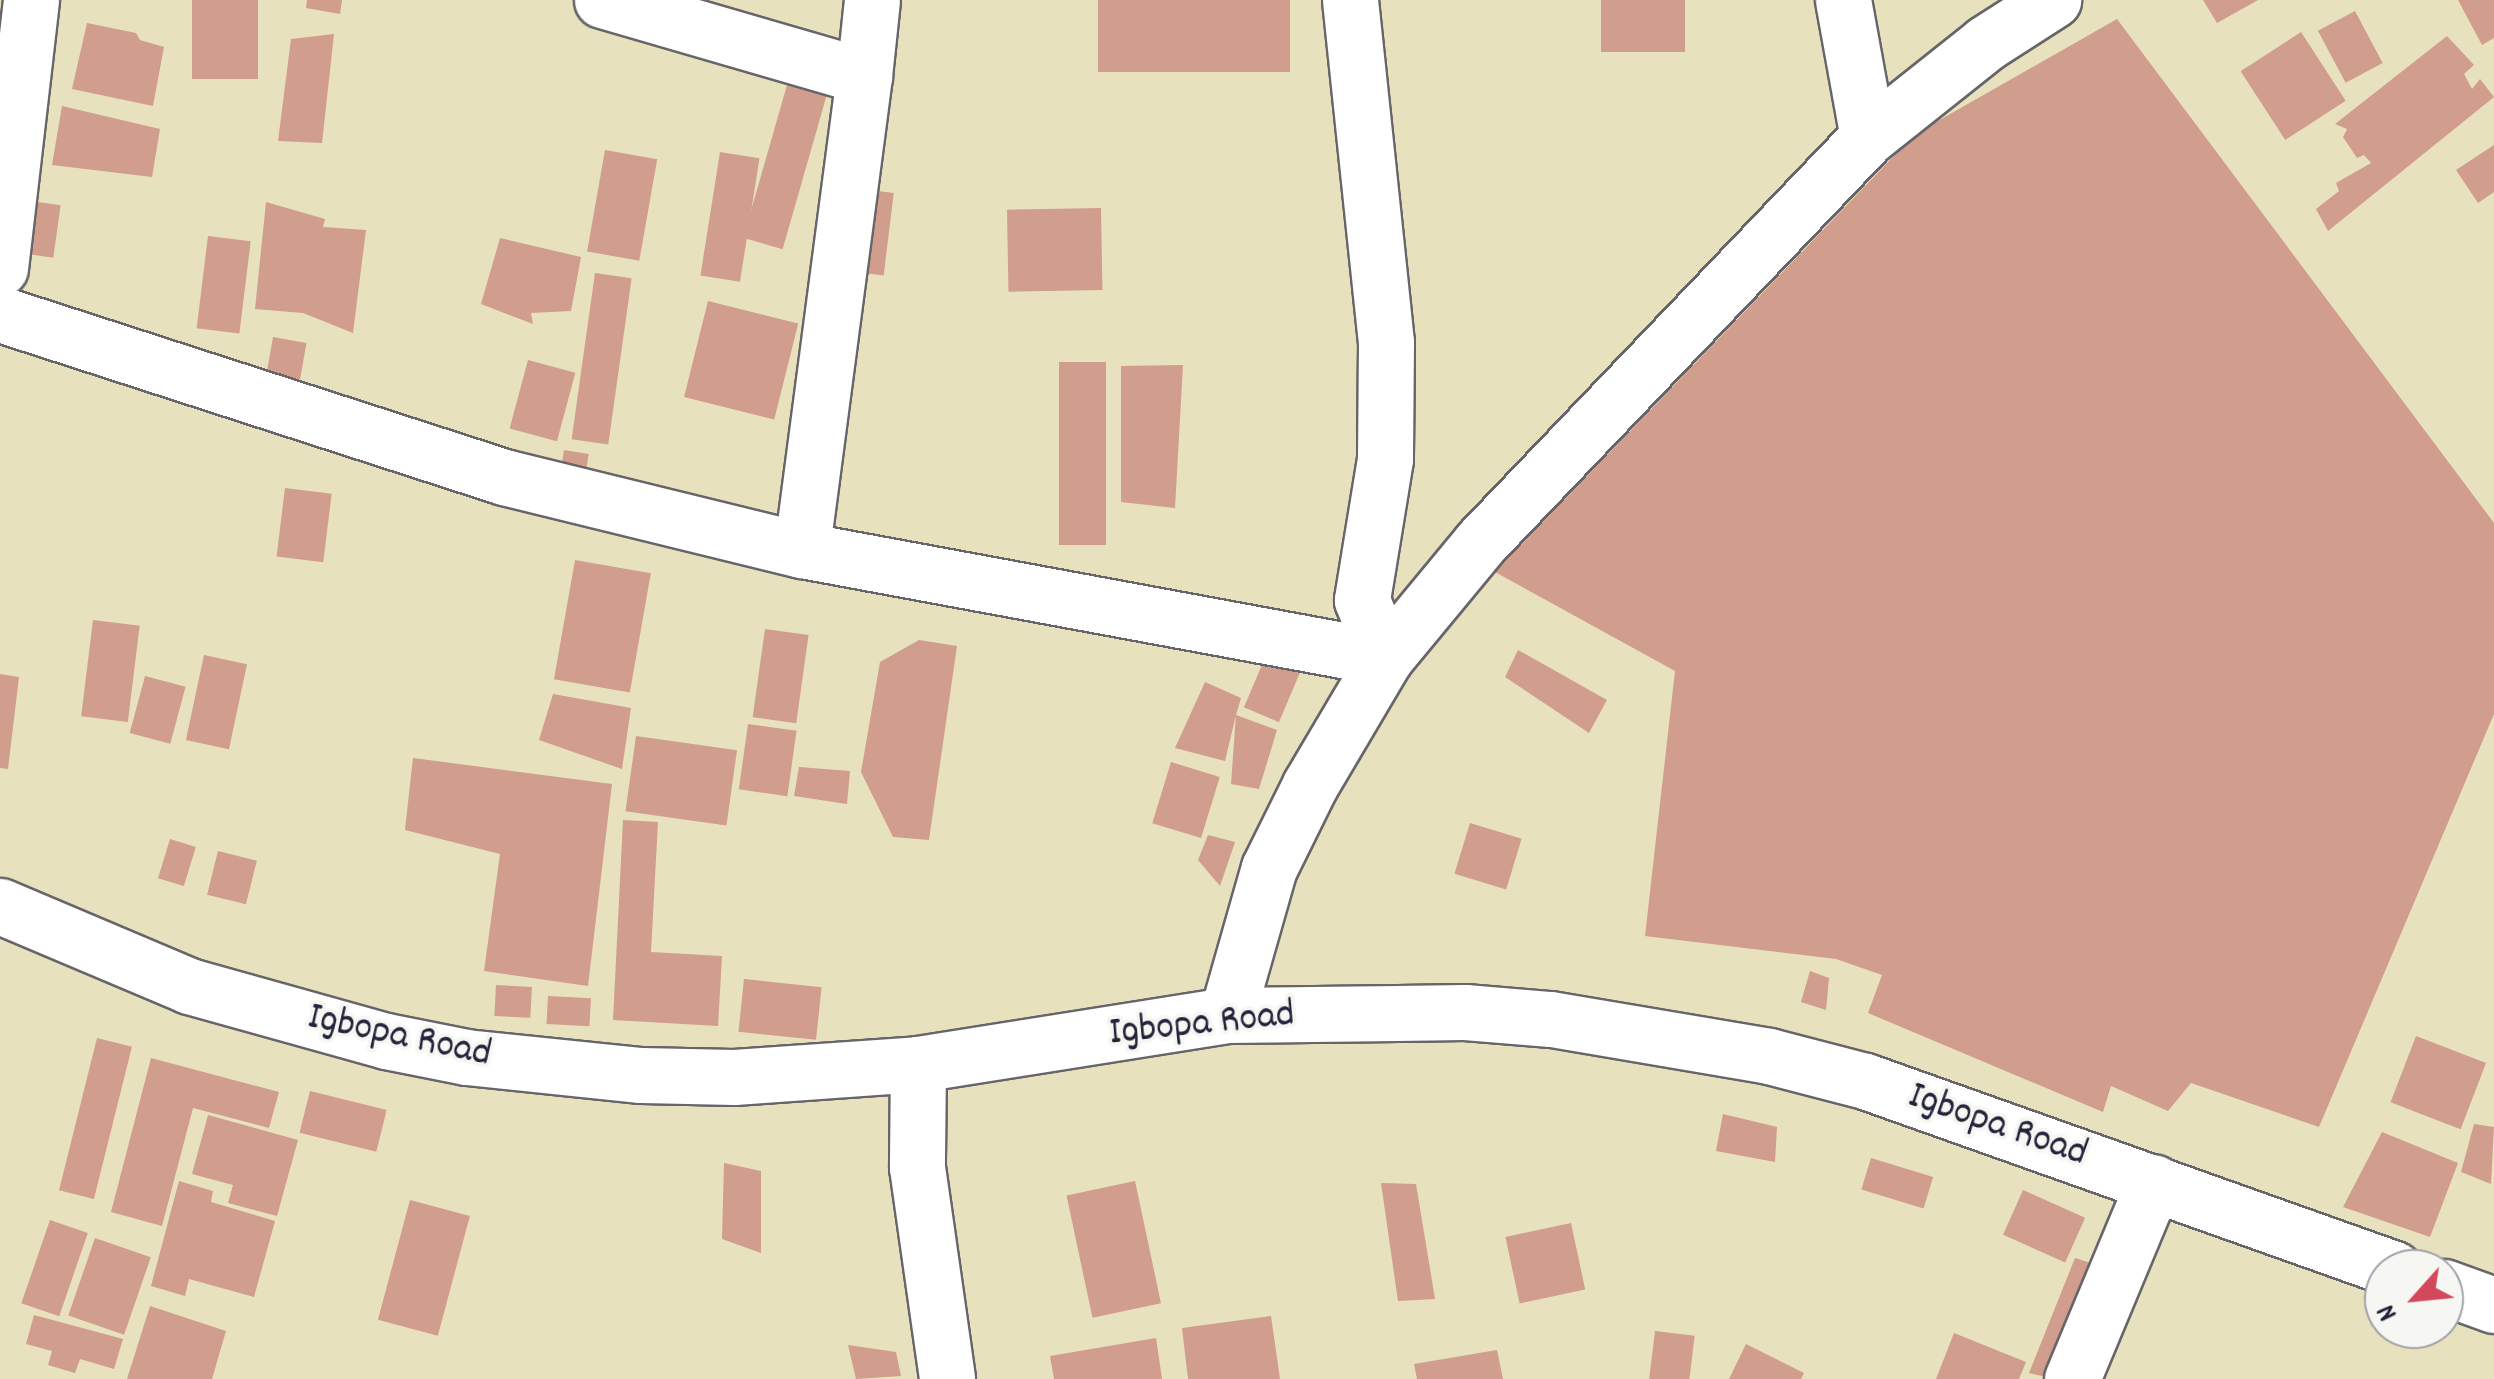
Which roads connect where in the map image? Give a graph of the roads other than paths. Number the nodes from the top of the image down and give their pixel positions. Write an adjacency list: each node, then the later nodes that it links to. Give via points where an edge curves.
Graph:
1 (31, 0): 9 (street)
2 (602, 0): 7 (street)
3 (872, 0): 7 (street)
4 (1350, 0): 12 (street, via 1386,342 1385,459 1362,600)
5 (1843, 0): 8 (street)
6 (2053, 0): 8 (street, via 1986,43)
7 (864, 76): 11 (street)
8 (1868, 137): 12 (street, via 1480,543)
9 (0, 268)
10 (0, 314): 11 (street, via 504,477)
11 (802, 550): 12 (street)
12 (1385, 658): 14 (street, via 1269,868)
13 (0, 906): 15 (street, Igbopa Road, via 188,986 466,1057 734,1077)
14 (1228, 1016): 15 (street, Igbopa Road); 16 (street, Igbopa Road, via 1551,1019 1769,1056 1865,1080)
15 (918, 1064): 20 (street, via 917,1167)
16 (2154, 1182): 17 (street, Igbopa Road); 21 (street)
17 (2364, 1258)
18 (2464, 1295): 19 (street)
19 (2494, 1306)
20 (947, 1379)
21 (2072, 1379)

